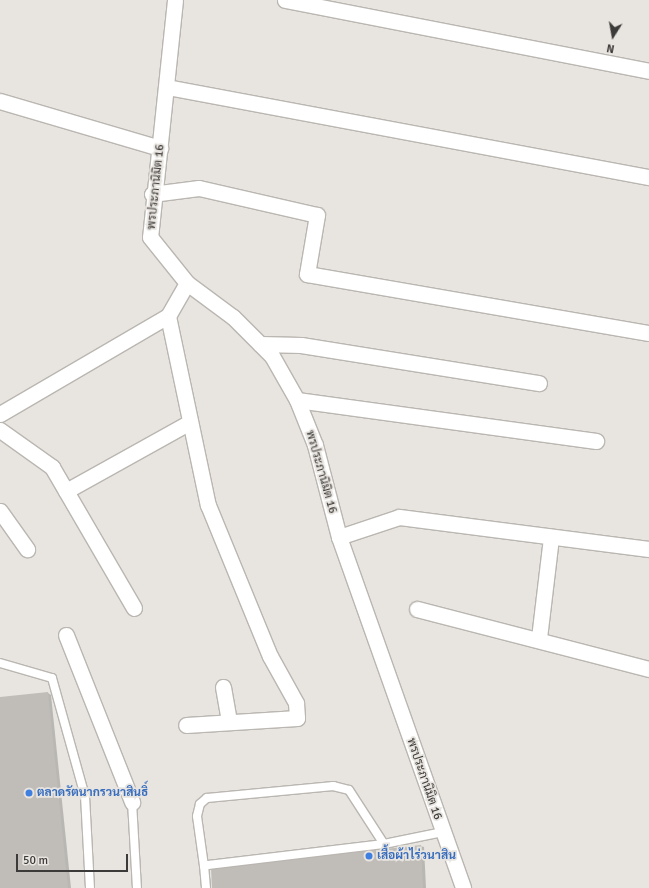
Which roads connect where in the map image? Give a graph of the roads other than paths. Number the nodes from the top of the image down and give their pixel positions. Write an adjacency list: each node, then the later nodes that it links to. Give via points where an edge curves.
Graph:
1 (174, 0): 4 (street, พรประภานิมิต 16)
2 (285, 0): 3 (street)
3 (649, 71)
4 (167, 87): 6 (street, พรประภานิมิต 16); 7 (street)
5 (0, 101): 6 (street)
6 (160, 148): 8 (street, พรประภานิมิต 16)
7 (649, 177)
8 (152, 194): 9 (street, พรประภานิมิต 16, via 150,237); 11 (street, via 199,188 317,215 306,274)
9 (187, 283): 10 (street); 12 (street, พรประภานิมิต 16, via 233,317)
10 (168, 316): 15 (street); 16 (street)
11 (649, 333)
12 (260, 344): 13 (street, via 301,345); 14 (street, พรประภานิมิต 16, via 272,356)
13 (540, 383)
14 (297, 400): 18 (street); 21 (street, พรประภานิมิต 16, via 315,445)
15 (0, 414)
16 (190, 422): 19 (street); 32 (street, via 208,505 270,656 296,703 297,718)
17 (0, 430): 19 (street, via 52,467)
18 (596, 441)
19 (66, 490): 25 (street)
20 (0, 511): 23 (street)
21 (339, 537): 22 (street, via 399,517); 35 (street, พรประภานิมิต 16)
22 (551, 537): 24 (street); 28 (street)
23 (27, 549)
24 (649, 550)
25 (134, 608)
26 (417, 609): 28 (street)
27 (66, 635): 34 (street)
28 (539, 638): 30 (street)
29 (0, 663): 38 (lane, via 52,678 85,796)
30 (649, 669)
31 (223, 687): 32 (street)
32 (228, 721): 33 (street)
33 (186, 725)
34 (132, 802): 39 (lane)
35 (443, 832): 36 (lane); 41 (street, พรประภานิมิต 16)
36 (384, 844): 37 (lane); 37 (lane, via 349,790 333,786 207,798 200,804 197,816)
37 (204, 866): 40 (lane)
38 (90, 888)
39 (136, 888)
40 (206, 888)
41 (463, 888)

